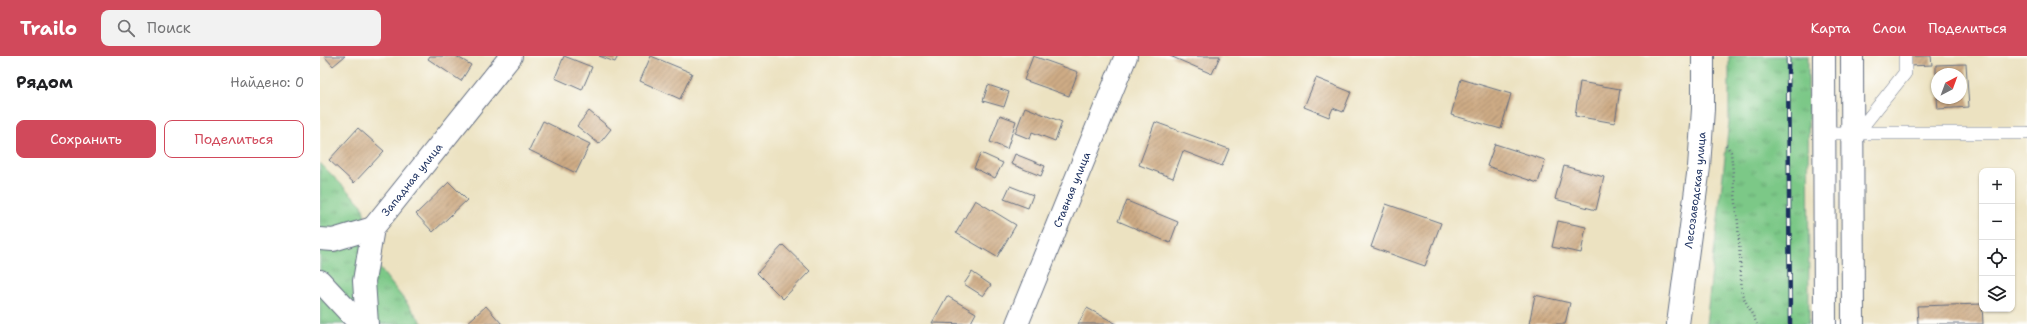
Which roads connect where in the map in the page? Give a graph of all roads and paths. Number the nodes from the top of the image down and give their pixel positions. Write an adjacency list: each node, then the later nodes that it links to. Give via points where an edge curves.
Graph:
1 (511, 56): 11 (street, Западная улица)
2 (1126, 56): 16 (street, Ставная улица)
3 (1703, 56): 17 (street, Лесозаводская улица, via 1700,166)
4 (1824, 56): 7 (street)
5 (1852, 56): 8 (street)
6 (1905, 56): 8 (lane, via 1905,73)
7 (1824, 133): 8 (lane); 19 (street)
8 (1854, 133): 9 (lane); 20 (street)
9 (2027, 133)
10 (1723, 140): 18 (path, via 1731,152 1742,294)
11 (373, 228): 12 (street, via 333,240); 15 (street, Западная улица, via 364,281)
12 (320, 239)
13 (320, 281): 14 (street)
14 (360, 324)
15 (367, 324)
16 (1017, 324)
17 (1678, 324)
18 (1757, 324)
19 (1825, 324)
20 (1853, 324)

